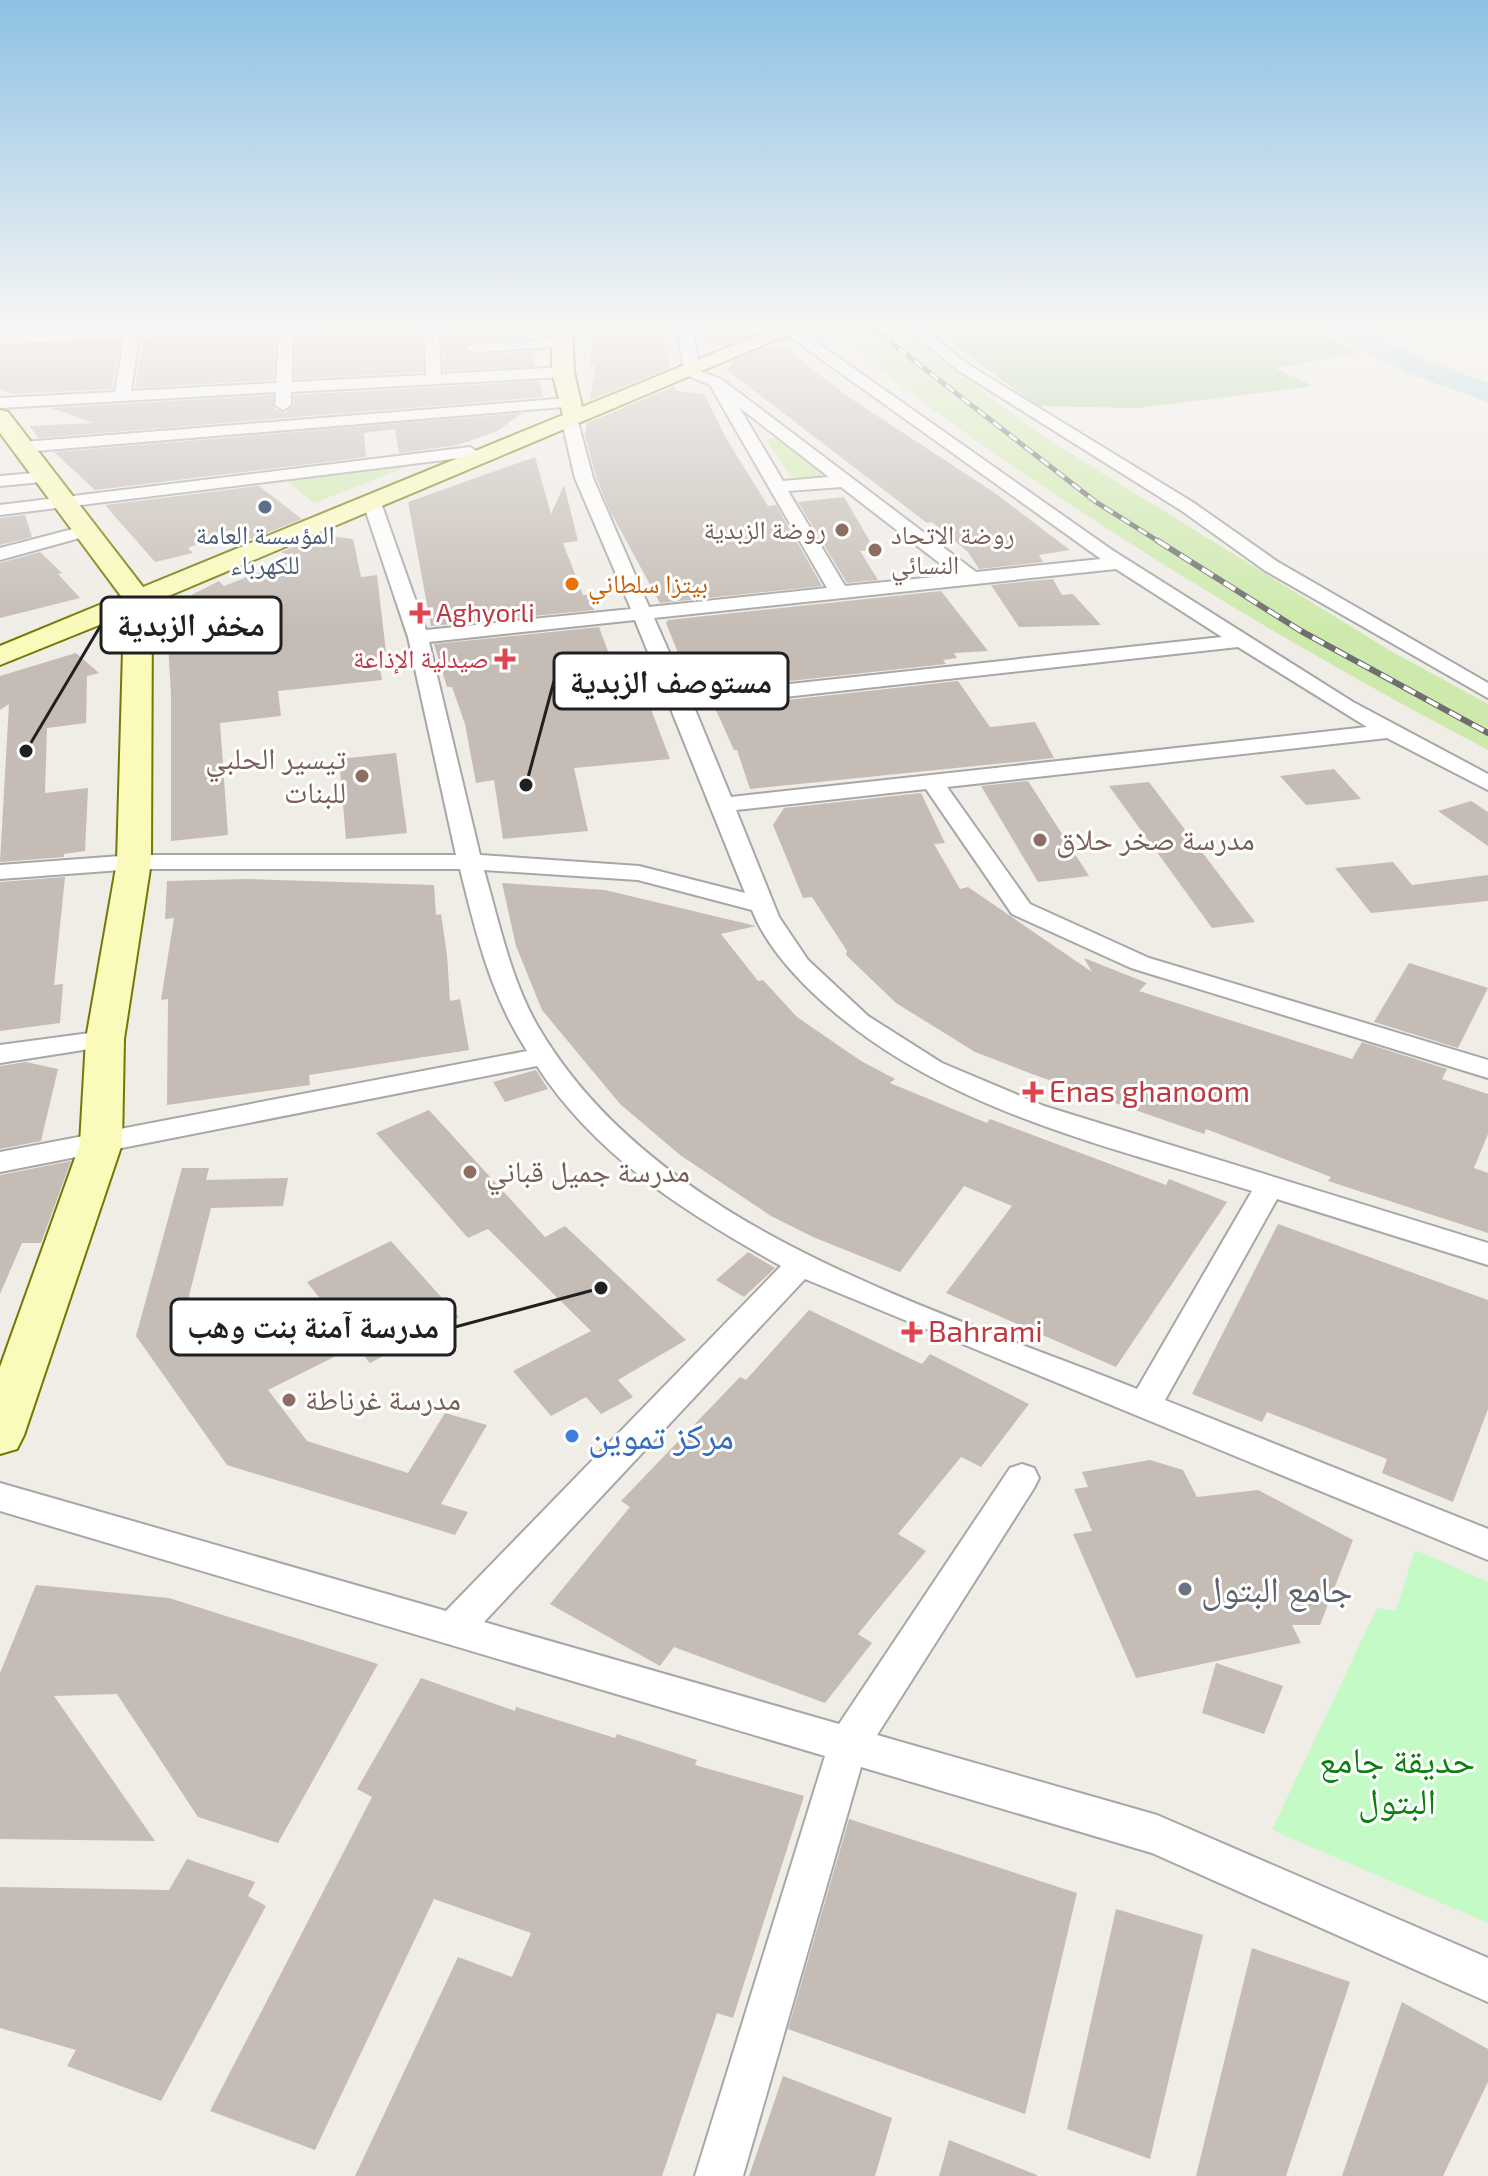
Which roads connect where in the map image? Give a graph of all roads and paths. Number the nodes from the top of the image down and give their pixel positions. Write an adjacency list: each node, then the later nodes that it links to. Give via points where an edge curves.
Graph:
1 (7, 426): 11 (main road)
2 (285, 426): 3 (street); 11 (street)
3 (294, 426)
4 (536, 426): 12 (main road)
5 (539, 426): 17 (main road)
6 (573, 426): 26 (street, via 584,478)
7 (741, 426): 16 (street)
8 (773, 426): 15 (street)
9 (930, 426): 22 (street)
10 (1057, 426): 31 (street, via 1271,566)
11 (23, 447): 13 (main road)
12 (470, 452): 18 (street); 25 (main road, via 370,490)
13 (46, 477): 14 (street); 18 (main road)
14 (0, 481)
15 (846, 481): 16 (street); 23 (street)
16 (776, 487): 24 (street)
17 (371, 500): 25 (main road); 27 (street)
18 (66, 502): 19 (street); 20 (main road)
19 (0, 510)
20 (88, 530): 21 (street); 25 (main road)
21 (0, 554)
22 (1119, 563): 23 (street); 28 (street)
23 (970, 577): 24 (street)
24 (838, 591): 26 (street)
25 (136, 596): 29 (main road); 30 (main road); 37 (main road)
26 (641, 612): 27 (street); 32 (street)
27 (418, 637): 38 (street)
28 (1242, 641): 32 (street); 33 (street)
29 (0, 645)
30 (0, 656)
31 (1488, 692)
32 (681, 702): 36 (street)
33 (1390, 731): 34 (street); 35 (street)
34 (932, 782): 36 (street); 44 (street, via 1021,909 1140,963)
35 (1488, 783)
36 (723, 805): 40 (street)
37 (134, 862): 38 (street); 39 (street); 41 (main road)
38 (470, 862): 40 (street, via 639,873); 43 (street, via 499,971)
39 (0, 872)
40 (762, 905): 47 (street, via 799,965 859,1022 932,1069 1034,1113)
41 (105, 1039): 42 (street); 45 (main road)
42 (0, 1054)
43 (544, 1056): 45 (street); 49 (street, via 614,1142 717,1217)
44 (1488, 1069)
45 (101, 1144): 46 (street); 51 (main road)
46 (0, 1162)
47 (1269, 1187): 48 (street); 50 (street)
48 (1488, 1254)
49 (802, 1263): 50 (street); 55 (street)
50 (1146, 1404): 54 (street)
51 (0, 1435)
52 (1022, 1478): 56 (street)
53 (0, 1497): 55 (street)
54 (1488, 1545)
55 (453, 1629): 56 (street)
56 (848, 1745): 57 (street, via 1157,1835); 58 (street)
57 (1488, 1980)
58 (719, 2176)

